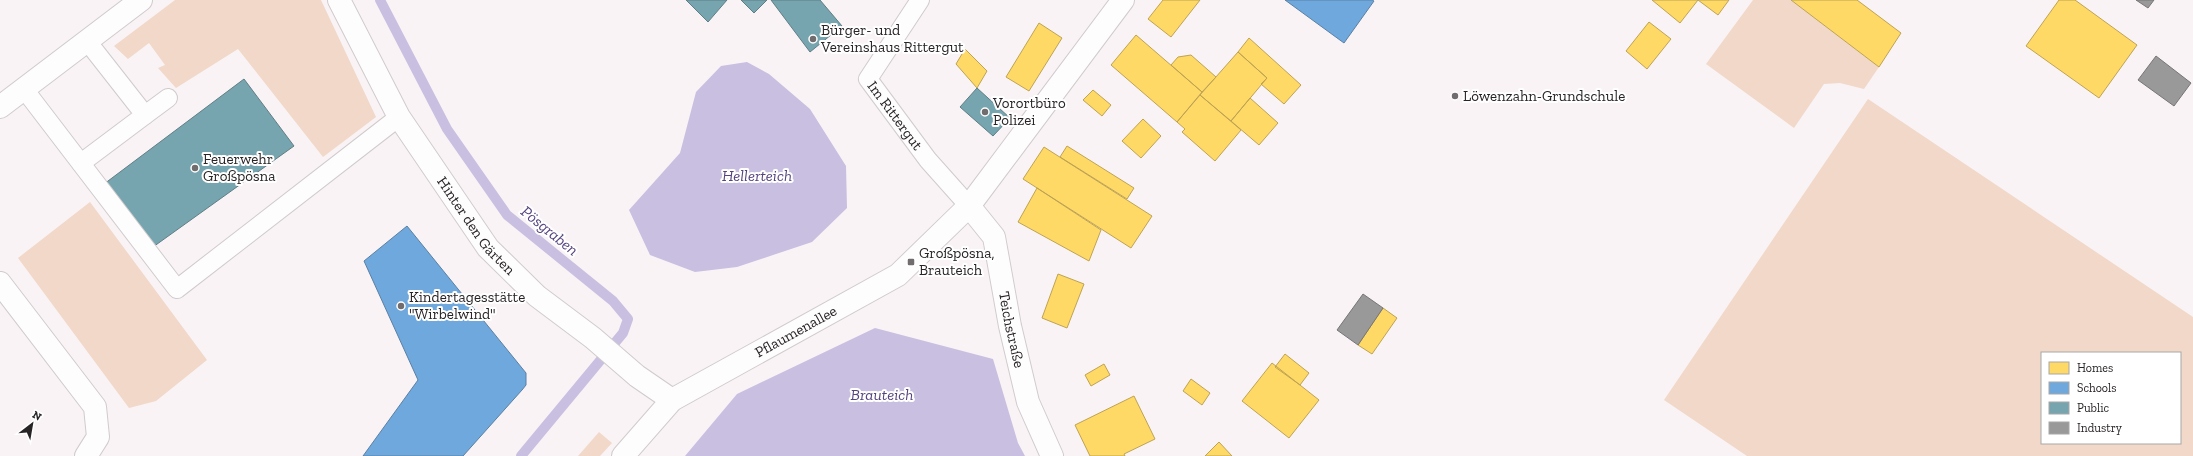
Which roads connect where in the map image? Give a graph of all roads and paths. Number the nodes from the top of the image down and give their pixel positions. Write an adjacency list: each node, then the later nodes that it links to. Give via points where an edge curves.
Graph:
1 (141, 0): 5 (street)
2 (339, 0): 10 (street, Hinter den Gärten)
3 (920, 0): 12 (lane, Im Rittergut, via 868,79 928,160)
4 (1123, 0): 12 (street, Pflaumenallee)
5 (87, 41): 6 (street); 9 (lane)
6 (24, 89): 8 (street); 11 (lane)
7 (168, 98): 9 (lane)
8 (0, 107)
9 (145, 115): 11 (lane)
10 (399, 117): 11 (lane, via 176,289); 14 (street, Hinter den Gärten, via 488,248 537,296 593,338 637,376)
11 (81, 163)
12 (969, 206): 14 (street, Pflaumenallee, via 898,275); 17 (street, Teichstraße, via 994,237 1010,326 1028,402)
13 (0, 283): 15 (street, via 95,407 98,437)
14 (672, 400): 16 (street, Pflaumenallee)
15 (86, 456)
16 (623, 456)
17 (1052, 456)

